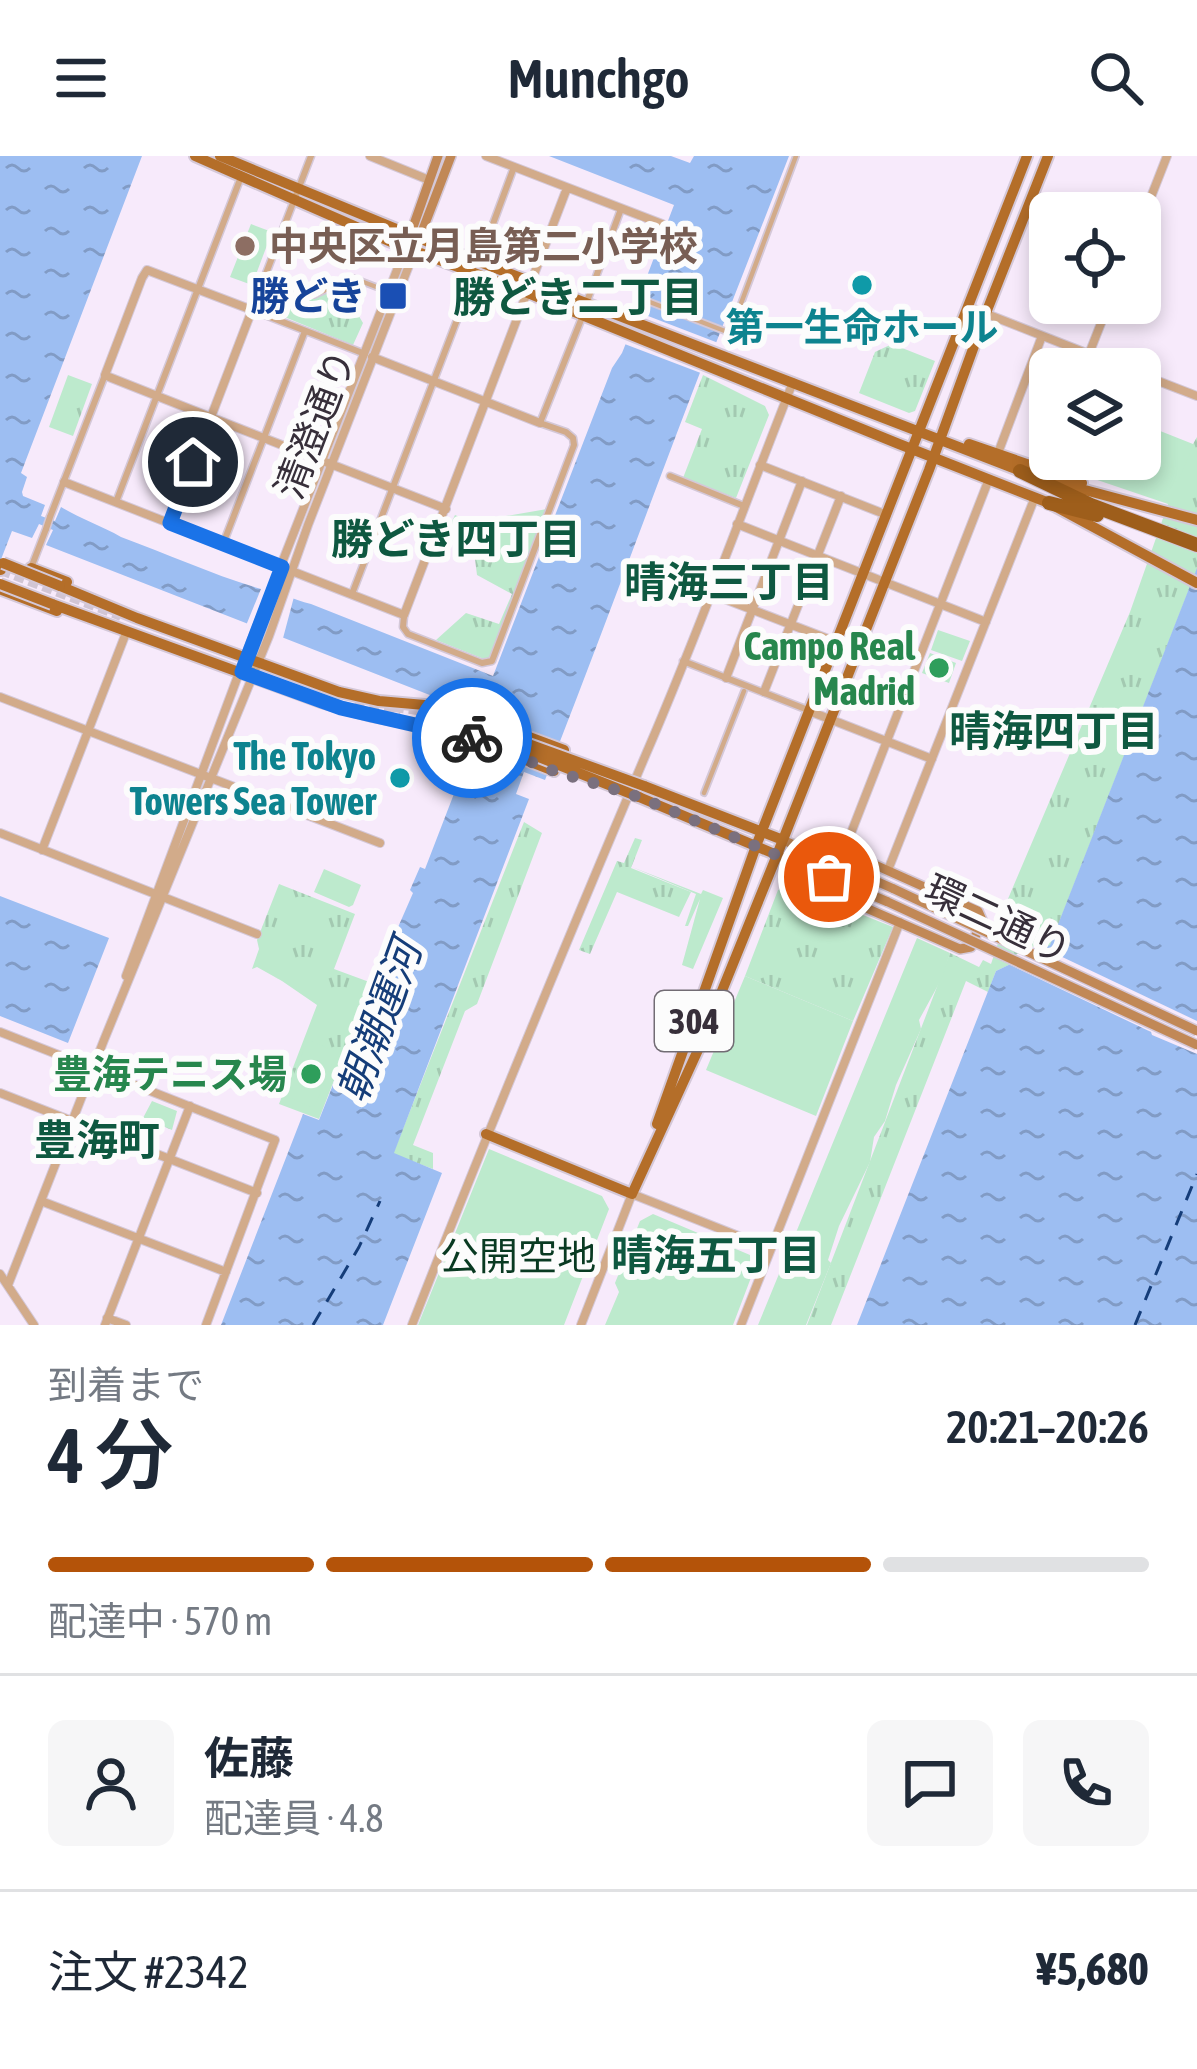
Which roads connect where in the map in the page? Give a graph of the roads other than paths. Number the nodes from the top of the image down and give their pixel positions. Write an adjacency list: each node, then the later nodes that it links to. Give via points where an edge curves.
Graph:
1 (195, 156): 13 (main road)
2 (220, 156): 17 (main road)
3 (311, 156): 17 (street)
4 (370, 156): 14 (street)
5 (438, 156): 14 (main road, 清澄通り)
6 (451, 156): 20 (main road, 清澄通り)
7 (486, 156): 12 (street)
8 (796, 156): 30 (street, via 730,333 642,299)
9 (1030, 156): 26 (main road, 304)
10 (1048, 156): 29 (main road, 304)
11 (1167, 156): 16 (street)
12 (514, 167): 15 (street); 21 (street)
13 (242, 177): 17 (main road); 25 (street)
14 (429, 180): 20 (main road, 清澄通り)
15 (567, 188): 18 (street); 24 (street)
16 (1153, 192)
17 (296, 195): 20 (main road); 22 (street)
18 (621, 209): 19 (street); 27 (street)
19 (662, 224)
20 (412, 243): 21 (main road); 34 (street, 清澄通り)
21 (477, 268): 24 (main road); 36 (street)
22 (265, 277): 23 (street, via 314,295 353,278); 28 (street)
23 (379, 288)
24 (530, 288): 27 (main road); 42 (street)
25 (198, 289): 28 (street); 35 (street, via 145,272); 39 (street)
26 (969, 307): 29 (street); 45 (main road, 304)
27 (585, 309): 30 (main road); 44 (street)
28 (252, 310): 31 (street); 43 (street)
29 (986, 313): 32 (street); 47 (main road, 304)
30 (631, 322): 37 (main road); 41 (main road, via 705,365)
31 (305, 331): 34 (street); 46 (street)
32 (1042, 336): 33 (street); 50 (street)
33 (1073, 348)
34 (369, 356): 36 (street); 52 (street, 清澄通り)
35 (105, 375): 39 (street); 60 (street)
36 (434, 381): 42 (street); 61 (street)
37 (793, 382): 41 (street); 45 (main road)
38 (1161, 382): 40 (street)
39 (158, 396): 43 (street); 64 (street)
40 (1197, 396)
41 (786, 398): 49 (main road); 53 (street)
42 (487, 402): 44 (street); 67 (street)
43 (211, 417): 46 (street); 70 (street)
44 (540, 423): 87 (street, via 566,432 574,445 492,661 409,634)
45 (920, 431): 47 (main road); 49 (main road, 304)
46 (263, 437): 52 (street); 73 (street)
47 (939, 439): 48 (main road); 51 (main road, 304)
48 (960, 447): 50 (main road); 55 (main road)
49 (913, 450): 51 (main road); 68 (main road, 304)
50 (998, 453): 54 (main road)
51 (932, 457): 57 (main road); 80 (main road, 304)
52 (328, 463): 61 (street); 78 (street, 清澄通り)
53 (760, 465): 59 (street); 66 (street)
54 (1029, 465)
55 (1020, 471): 65 (highway)
56 (670, 476): 66 (street)
57 (989, 479): 63 (main road); 85 (street)
58 (1072, 480): 65 (main road, via 1086,485)
59 (802, 481): 62 (street); 72 (street)
60 (64, 482): 64 (street); 77 (street, bridge)
61 (393, 488): 67 (street); 84 (street)
62 (841, 496): 68 (street); 75 (street)
63 (1042, 500): 65 (highway); 81 (main road); 89 (street)
64 (116, 502): 70 (street)
65 (1091, 504): 69 (main road); 74 (highway)
66 (744, 506): 71 (street)
67 (446, 509): 87 (street)
68 (887, 514): 79 (main road, 304)
69 (1197, 520)
70 (170, 523): 73 (street)
71 (736, 524): 72 (street); 83 (street)
72 (780, 541): 75 (street); 86 (street)
73 (223, 544): 78 (street)
74 (1197, 549)
75 (817, 556): 79 (street); 90 (street)
76 (0, 567): 88 (main road, bridge)
77 (31, 568): 82 (street, via 14,569); 88 (main road, via 126,606)
78 (285, 574): 84 (street); 95 (street); 97 (street)
79 (864, 574): 80 (street); 92 (main road, 304)
80 (884, 582): 85 (street); 107 (main road, 304)
81 (1197, 583)
82 (0, 590): 91 (main road); 93 (main road, bridge)
83 (709, 593): 86 (street); 96 (street)
84 (352, 595): 87 (street)
85 (940, 604): 89 (street); 110 (street)
86 (753, 610): 90 (street); 100 (street)
87 (404, 615)
88 (137, 618): 94 (main road)
89 (986, 622): 111 (street)
90 (790, 625): 92 (street); 102 (street)
91 (126, 633): 93 (main road); 109 (street)
92 (836, 642): 106 (main road, 304)
93 (168, 646): 98 (main road)
94 (225, 649): 95 (main road); 98 (main road)
95 (245, 657): 97 (main road); 99 (street)
96 (683, 661): 100 (street); 114 (street)
97 (259, 662): 99 (street); 103 (main road)
98 (219, 664): 99 (main road)
99 (247, 674): 105 (main road); 112 (street); 113 (street)
100 (726, 679): 102 (street)
101 (744, 691): 115 (street)
102 (764, 692): 106 (street)
103 (346, 694): 105 (main road); 114 (main road, bridge, via 476,716)
104 (0, 697): 109 (street)
105 (341, 708): 114 (main road, bridge, via 454,732 554,771)
106 (809, 711): 107 (street); 116 (main road, 304)
107 (830, 719): 110 (street); 118 (main road, 304)
108 (469, 726): 114 (main road, bridge)
109 (88, 731): 112 (street); 121 (street)
110 (886, 742): 111 (street); 122 (street)
111 (932, 759): 125 (street)
112 (200, 775): 113 (street); 127 (street)
113 (211, 780): 119 (street); 127 (street)
114 (639, 790): 116 (main road, 環二通り); 120 (main road, 環二通り); 139 (street)
115 (704, 793)
116 (762, 831): 118 (main road, 環二通り); 120 (main road, 304)
117 (0, 833): 121 (street)
118 (783, 840): 123 (main road, 環二通り); 124 (main road, 304)
119 (380, 843)
120 (756, 846): 124 (main road, 環二通り); 134 (main road, 304)
121 (42, 850): 127 (street)
122 (844, 850): 123 (main road); 125 (main road)
123 (816, 854): 131 (main road, 環二通り, bridge)
124 (777, 855): 126 (main road, 環二通り); 130 (main road, 304)
125 (888, 870): 128 (main road, via 982,916 964,950)
126 (829, 877): 128 (main road, via 834,894); 133 (main road, 環二通り, bridge)
127 (159, 896): 129 (street); 135 (street)
128 (900, 922): 145 (street)
129 (257, 934)
130 (710, 1019): 134 (main road, via 695,1047); 142 (main road, 304)
131 (1197, 1031)
132 (0, 1032): 135 (street)
133 (1197, 1045)
134 (686, 1046): 142 (main road, 304)
135 (93, 1068): 137 (street); 138 (street)
136 (0, 1093): 138 (street)
137 (190, 1106): 140 (street); 141 (street, via 275,1141)
138 (72, 1121): 140 (street); 143 (street)
139 (486, 1134): 142 (main road); 153 (street)
140 (170, 1159): 141 (street); 144 (street)
141 (257, 1193): 146 (street)
142 (632, 1194): 145 (street); 154 (street)
143 (41, 1201): 144 (street); 148 (street)
144 (139, 1238): 146 (street); 149 (street)
145 (771, 1249): 155 (street)
146 (226, 1272): 152 (street)
147 (0, 1274): 148 (street)
148 (8, 1285): 150 (street)
149 (106, 1321): 151 (street)
150 (34, 1325)
151 (126, 1325)
152 (206, 1325)
153 (412, 1325)
154 (581, 1325)
155 (741, 1325)

